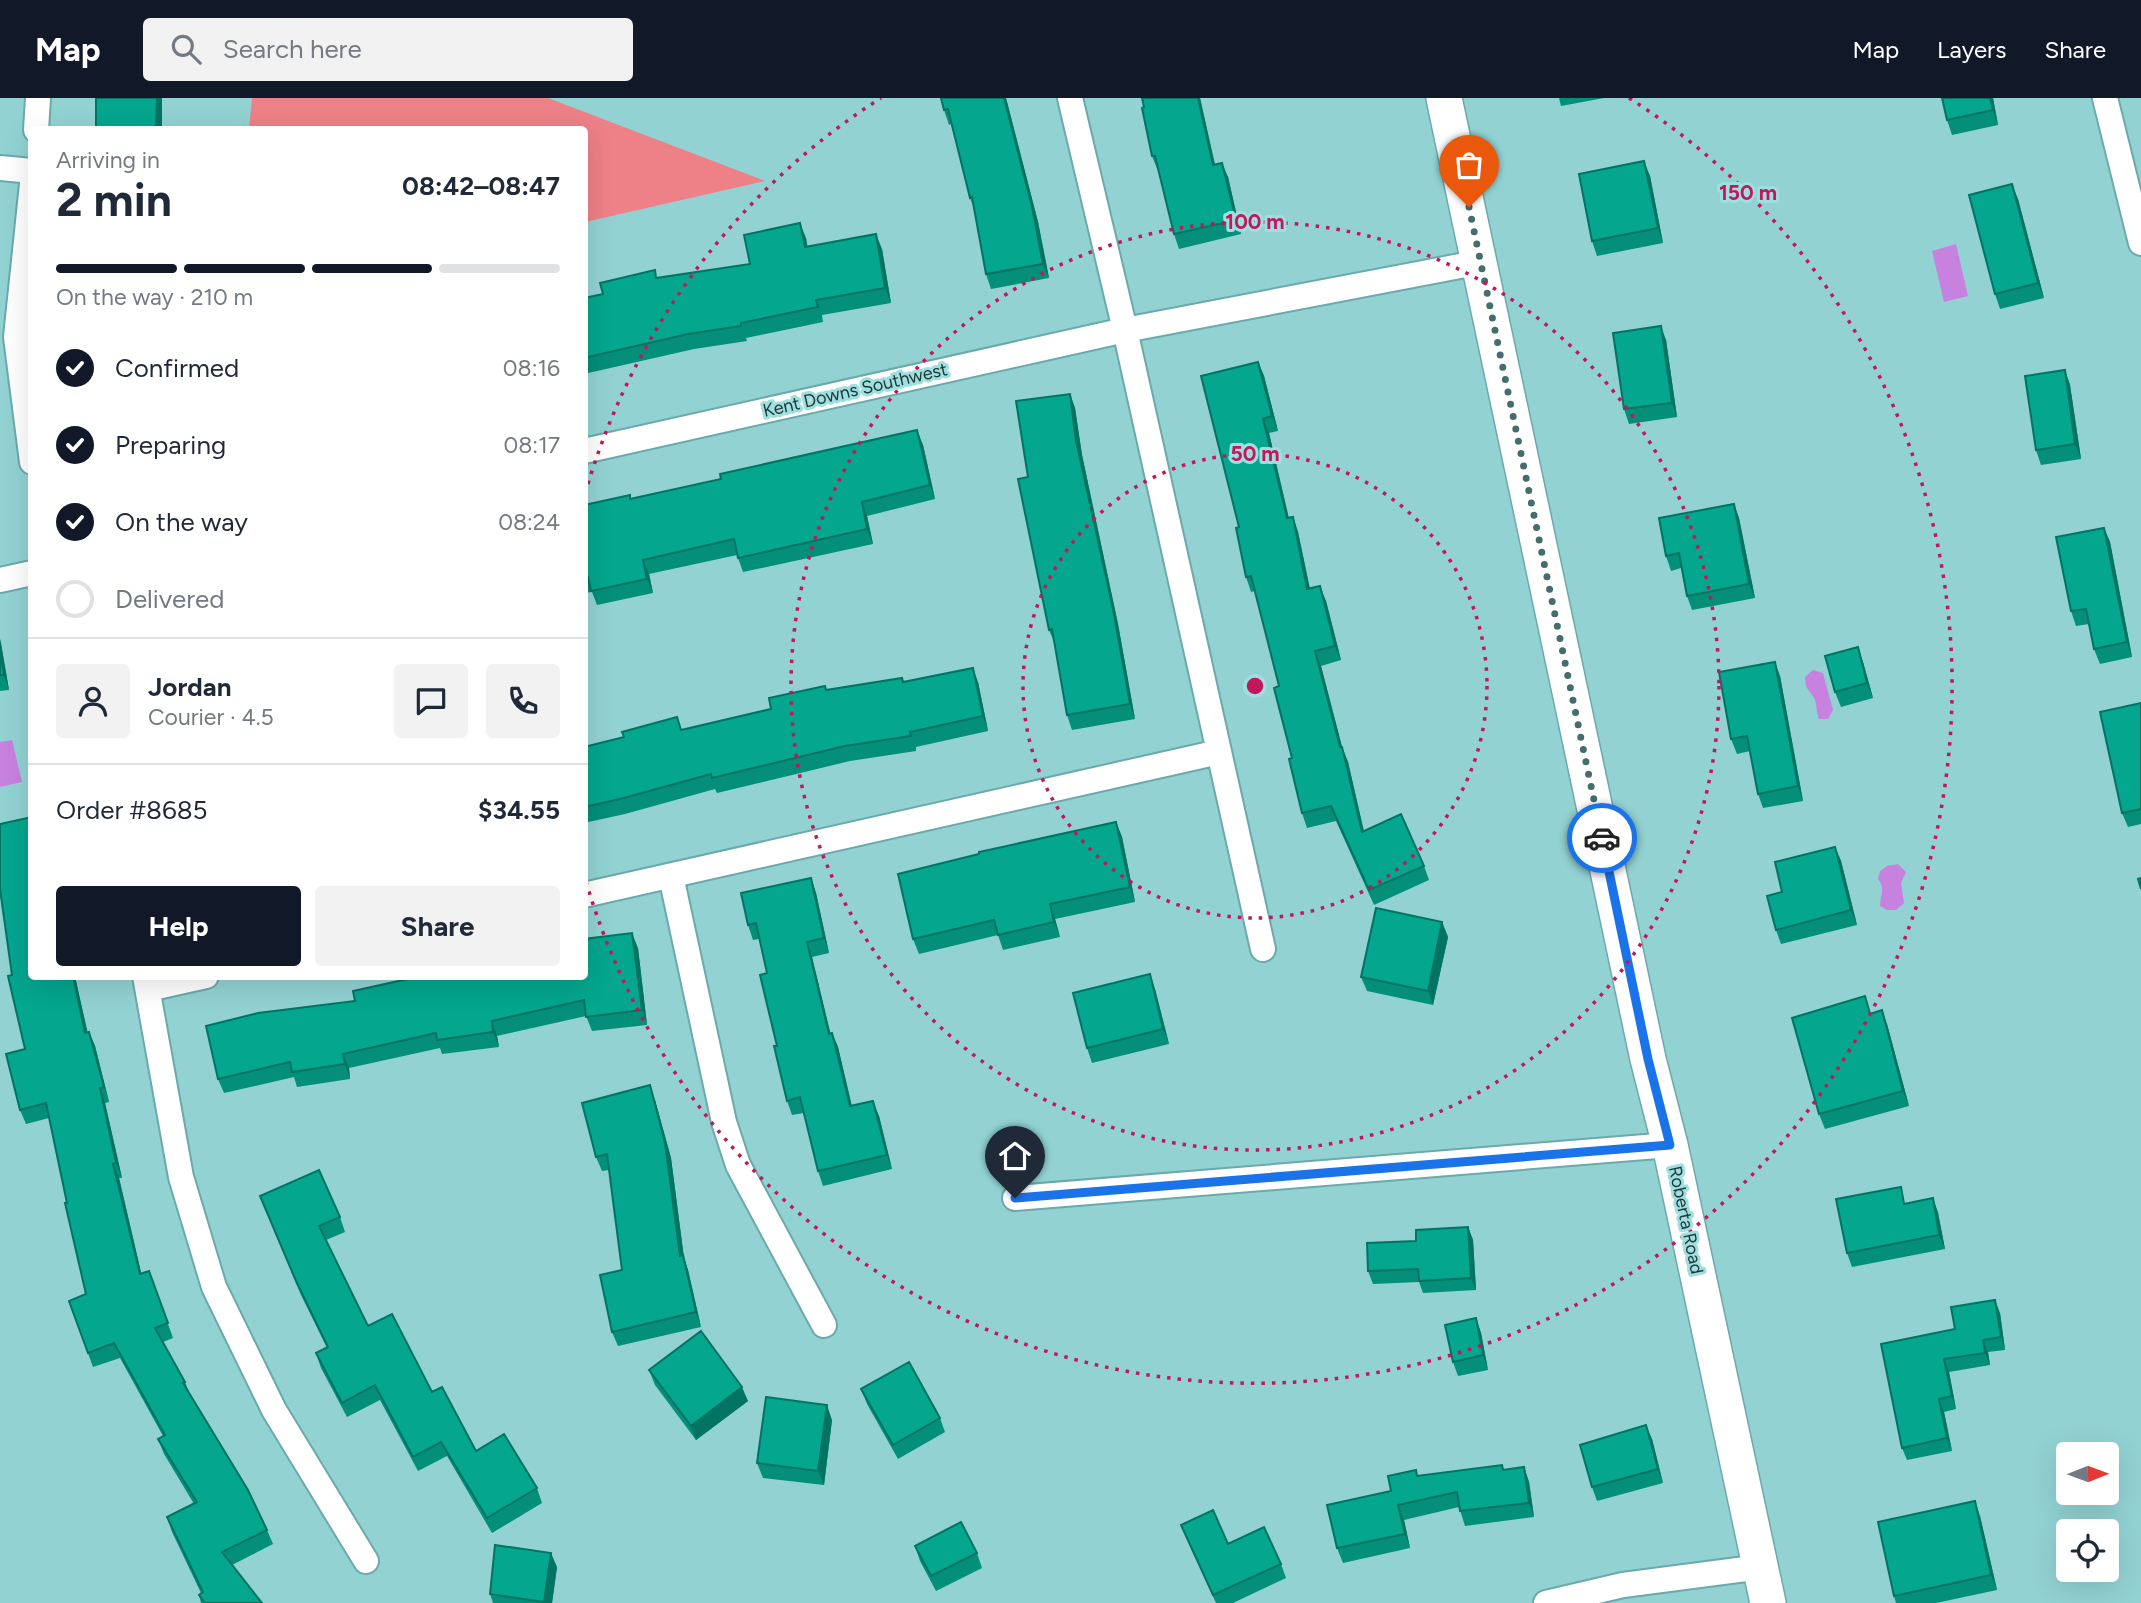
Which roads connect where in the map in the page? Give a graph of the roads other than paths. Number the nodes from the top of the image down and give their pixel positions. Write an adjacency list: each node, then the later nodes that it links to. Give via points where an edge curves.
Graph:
1 (38, 98): 5 (street)
2 (1070, 98): 11 (street)
3 (1444, 98): 10 (street, Roberta Road)
4 (2105, 98): 9 (street)
5 (36, 126)
6 (0, 168): 7 (street)
7 (28, 171)
8 (28, 222): 12 (street, via 16,337)
9 (2141, 243)
10 (1481, 262): 11 (street, Kent Downs Southwest); 22 (street, Roberta Road, via 1648,1059)
11 (1125, 330): 13 (street, Kent Downs Southwest); 16 (street)
12 (28, 431)
13 (588, 449)
14 (28, 574): 15 (street)
15 (0, 580)
16 (1219, 752): 17 (street); 19 (street)
17 (671, 876): 18 (street); 24 (street, via 724,1122 738,1165)
18 (588, 894)
19 (1263, 949)
20 (172, 980): 21 (street)
21 (146, 983): 25 (street, via 181,1177 214,1287 274,1410)
22 (1670, 1145): 23 (street); 26 (street, Roberta Road)
23 (1015, 1198)
24 (824, 1325)
25 (366, 1561)
26 (1761, 1567): 27 (street, via 1623,1585); 28 (street, Roberta Road)
27 (1546, 1603)
28 (1768, 1603)

